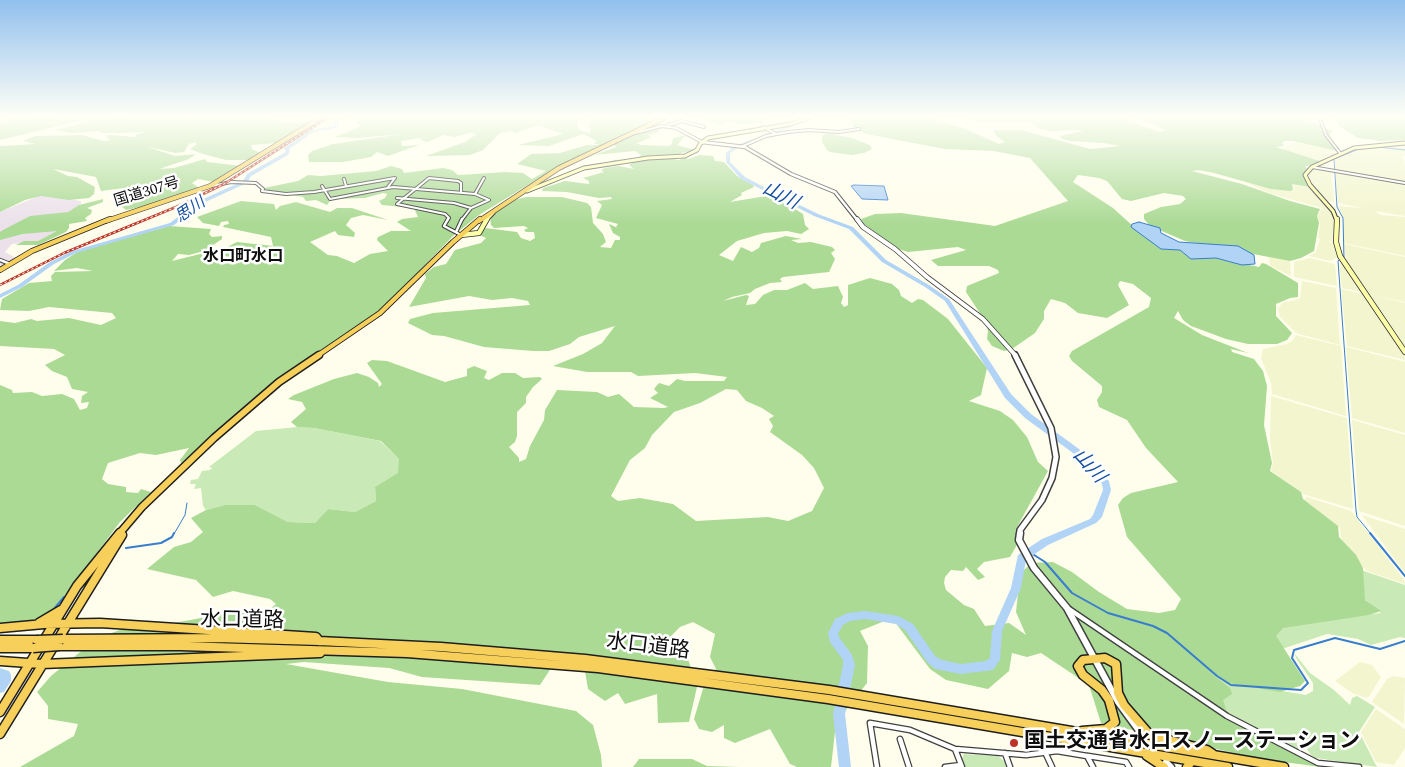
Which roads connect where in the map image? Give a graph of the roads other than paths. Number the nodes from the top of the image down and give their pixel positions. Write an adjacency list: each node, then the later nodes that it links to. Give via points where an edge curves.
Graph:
1 (265, 153): 12 (highway, 国道307号)
2 (590, 153): 21 (highway, via 559,168 488,213)
3 (692, 153): 21 (main road, via 590,166 546,182 504,205 488,217 479,233)
4 (753, 153): 29 (street, via 791,174 835,192 863,227 991,327 1018,359 1051,428 1056,457 1052,478 1042,500 1020,530 1019,540 1028,560)
5 (1340, 153): 6 (main road)
6 (1312, 167): 9 (street); 26 (main road, via 1306,172 1306,179 1337,219 1336,242 1340,256)
7 (484, 178): 17 (street)
8 (344, 179): 11 (street)
9 (1405, 183)
10 (322, 186): 15 (street)
11 (346, 186): 13 (street, via 395,178); 15 (street)
12 (203, 188): 15 (street, via 229,182 258,184 262,190 286,194); 24 (highway, 国道307号, via 75,231)
13 (388, 188): 14 (street); 15 (street, via 330,199)
14 (416, 189): 16 (street); 16 (street, via 429,178 458,181); 19 (street)
15 (324, 190)
16 (461, 192): 17 (street)
17 (475, 194): 20 (street, via 489,200)
18 (397, 198): 19 (street)
19 (405, 199): 20 (street, via 454,203); 22 (street, via 397,204 445,214 449,218 443,225)
20 (470, 208): 22 (street, via 459,223)
21 (468, 233): 22 (highway)
22 (458, 234): 27 (highway, via 380,313 263,394 164,484)
23 (0, 260): 24 (street)
24 (10, 264): 25 (highway, 国道307号)
25 (0, 270)
26 (1405, 352)
27 (128, 524): 28 (highway); 31 (highway)
28 (65, 606): 30 (highway); 32 (highway)
29 (1067, 608): 40 (street); 59 (street, via 1227,716)
30 (54, 624): 31 (highway); 32 (highway); 42 (highway)
31 (66, 624): 35 (highway, via 100,623 316,637); 43 (highway)
32 (32, 625): 33 (highway)
33 (0, 628)
34 (0, 640): 37 (highway, 水口道路)
35 (319, 642): 36 (highway, 水口道路, via 216,638); 44 (highway, 水口道路, via 441,647 575,658 729,676)
36 (61, 643): 37 (highway, 水口道路, bridge); 39 (highway, 水口道路)
37 (35, 644): 38 (highway, 水口道路)
38 (0, 648)
39 (339, 650): 43 (highway, via 332,653); 44 (highway, 水口道路, via 598,668)
40 (1094, 659): 47 (highway, via 1081,661 1078,666 1110,700 1115,722 1106,729); 49 (street, via 1122,708); 55 (highway, via 1109,659 1116,664 1121,698 1150,735 1207,750)
41 (0, 662): 42 (highway)
42 (29, 664): 43 (highway); 46 (highway)
43 (42, 664): 48 (highway)
44 (828, 695): 45 (highway, 水口道路)
45 (859, 700): 47 (highway, 水口道路); 54 (highway, 水口道路)
46 (0, 712)
47 (1077, 733): 55 (highway, 水口道路)
48 (0, 734)
49 (1143, 736)
50 (900, 739): 62 (street)
51 (955, 749): 53 (street); 60 (street); 61 (street, via 910,730 870,723)
52 (1045, 752): 53 (street, via 1026,756); 56 (street); 65 (street)
53 (1005, 753): 64 (street)
54 (1143, 753): 57 (highway, 水口道路); 58 (highway)
55 (1214, 755): 69 (highway, 水口道路)
56 (1087, 756): 66 (street); 67 (street, via 1126,762)
57 (1190, 764): 68 (highway, 水口道路)
58 (1167, 765)
59 (1327, 765): 70 (street)
60 (961, 766): 63 (street)
61 (877, 767)
62 (909, 767)
63 (945, 767)
64 (1010, 767)
65 (1052, 767)
66 (1093, 767)
67 (1129, 767)
68 (1228, 767)
69 (1284, 767)
70 (1359, 767)

